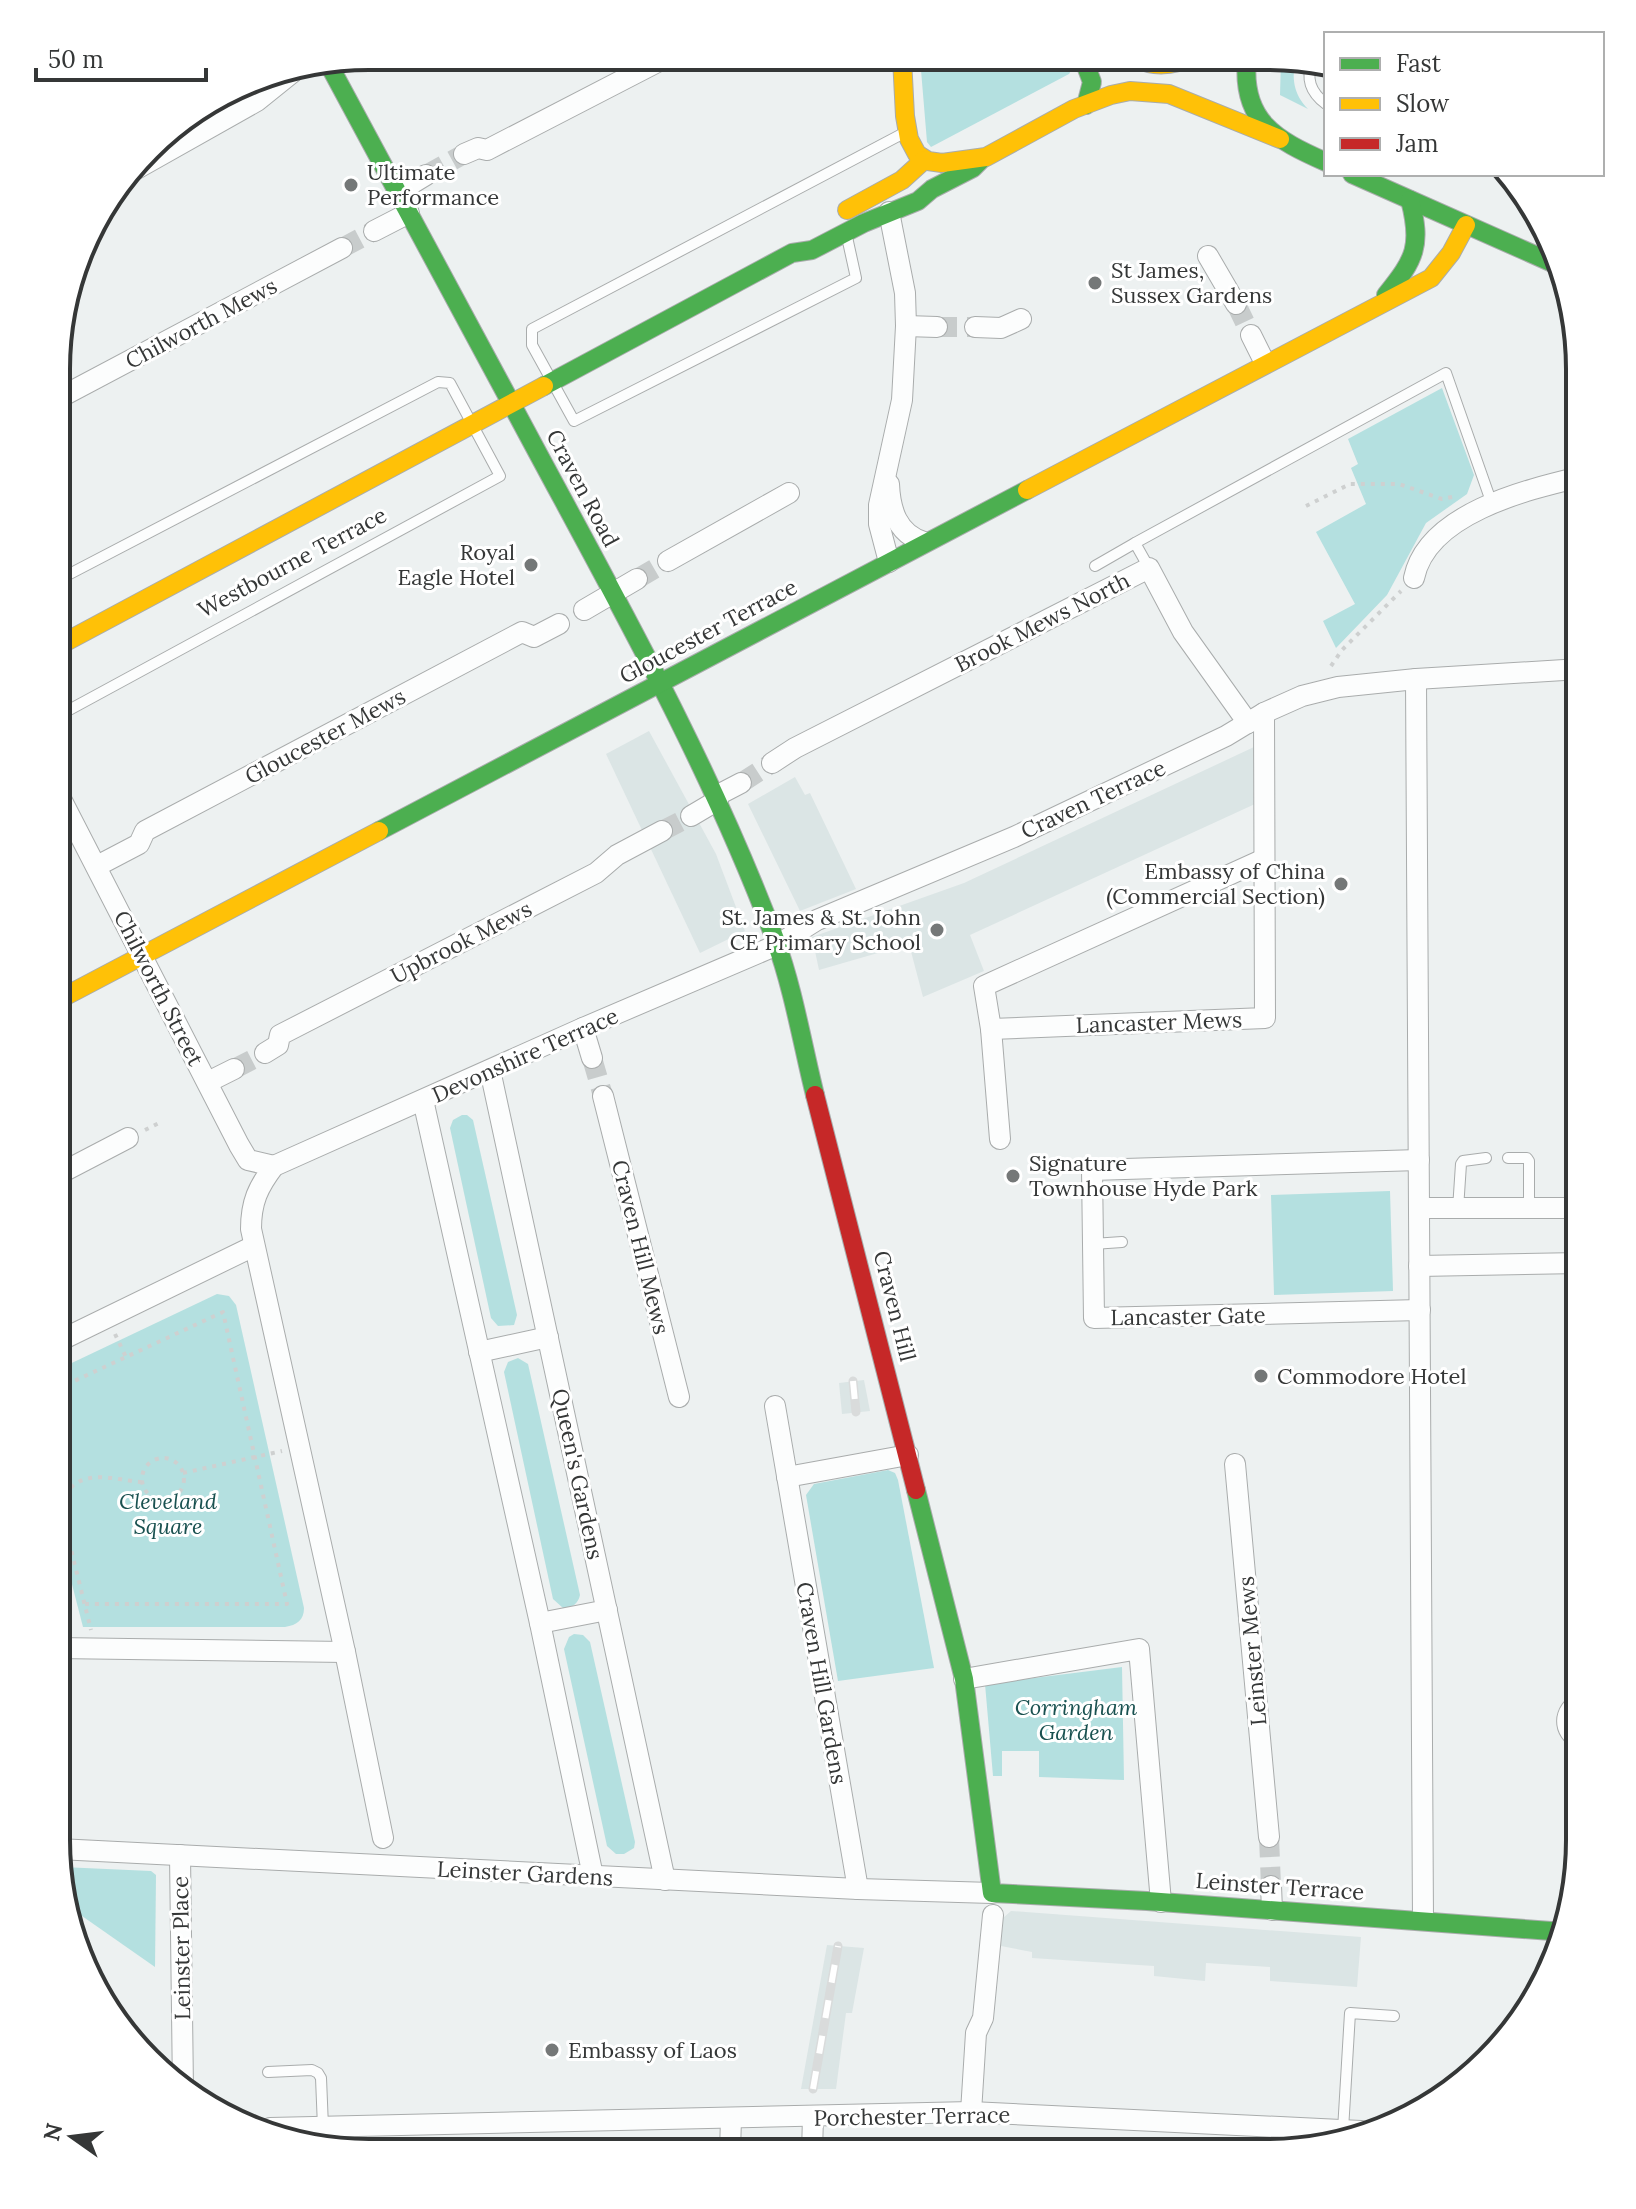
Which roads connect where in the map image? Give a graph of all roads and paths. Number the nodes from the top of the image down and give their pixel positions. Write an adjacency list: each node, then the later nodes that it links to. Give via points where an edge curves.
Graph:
1 (642, 70): 12 (street, via 487,150)
2 (903, 70): 10 (main road)
3 (1088, 70): 9 (main road, via 1092,82)
4 (1246, 70): 11 (main road, via 1248,94)
5 (333, 73): 19 (main road, Craven Road)
6 (1309, 74): 8 (lane, via 1315,96)
7 (277, 85): 13 (street)
8 (1324, 103)
9 (1086, 105): 11 (main road, Westbourne Terrace, via 1129,91 1171,95); 14 (main road, Westbourne Terrace)
10 (908, 131): 15 (main road, via 912,148); 40 (lane, via 532,329 532,345)
11 (1280, 139): 16 (main road, Westbourne Terrace)
12 (464, 154)
13 (161, 155)
14 (982, 159): 15 (main road, via 939,164); 21 (main road, Westbourne Terrace, via 918,201)
15 (924, 160): 23 (main road, via 902,180)
16 (1324, 161)
17 (426, 175): 19 (street)
18 (1357, 176): 20 (main road)
19 (398, 192): 22 (main road, Craven Road)
20 (1410, 200): 24 (main road); 32 (main road, Gloucester Terrace, via 1419,238 1414,260)
21 (889, 212): 27 (main road, Westbourne Terrace); 35 (street)
22 (409, 213): 26 (street); 42 (main road, Craven Road)
23 (833, 217)
24 (1466, 225): 31 (main road); 32 (main road, Gloucester Terrace, via 1431,278)
25 (811, 228): 29 (main road)
26 (374, 231)
27 (846, 233): 29 (main road, Westbourne Terrace, via 812,250); 40 (lane, via 856,278 588,414 574,421)
28 (342, 248): 41 (street, Chilworth Mews)
29 (792, 253): 40 (main road, Westbourne Terrace)
30 (1208, 256): 33 (street)
31 (1545, 260)
32 (1381, 302): 39 (main road, Gloucester Terrace)
33 (1236, 304)
34 (1021, 319): 37 (street, via 1001,328)
35 (906, 326): 36 (street); 44 (street, via 902,400)
36 (937, 327)
37 (975, 327)
38 (1251, 335): 39 (street)
39 (1265, 363): 49 (main road, Gloucester Terrace)
40 (552, 381): 42 (main road, Westbourne Terrace)
41 (70, 392)
42 (511, 403): 43 (main road, Westbourne Terrace); 58 (main road, Craven Road)
43 (472, 425): 55 (lane, Westbourne Terrace, via 450,383 438,382); 61 (main road, Westbourne Terrace); 66 (lane, Westbourne Terrace, via 500,476)
44 (888, 472): 49 (street, via 900,527); 52 (street, via 879,524)
45 (1566, 480): 47 (street)
46 (789, 493): 51 (street)
47 (1489, 497): 48 (path, via 1442,499 1399,484 1350,484); 50 (lane, via 1446,373); 56 (street, via 1428,547)
48 (1306, 506)
49 (924, 542): 52 (main road, Gloucester Terrace)
50 (1135, 543): 53 (lane); 54 (lane)
51 (668, 561)
52 (889, 562): 65 (main road, Gloucester Terrace)
53 (1095, 566)
54 (1149, 568): 67 (street, Brook Mews North, via 1183,632); 68 (street, Brook Mews North)
55 (70, 574)
56 (1414, 578): 62 (path)
57 (637, 579): 58 (street)
58 (612, 593): 59 (street); 65 (main road, Craven Road)
59 (584, 610)
60 (559, 624): 75 (street, Gloucester Mews, via 534,637 522,632 508,639 145,831 139,844)
61 (70, 640)
62 (1342, 650)
63 (1566, 670): 64 (street)
64 (1416, 679): 67 (street, Craven Terrace, via 1338,687 1302,696); 92 (street)
65 (659, 683): 70 (main road, Craven Road); 77 (main road, Gloucester Terrace)
66 (70, 709)
67 (1256, 718): 74 (street, Lancaster Mews); 76 (street, Craven Terrace, via 1014,837 817,920)
68 (772, 763)
69 (741, 783): 70 (street)
70 (717, 798): 72 (street); 76 (main road, Craven Road)
71 (70, 815): 75 (street, Chilworth Street)
72 (691, 816)
73 (662, 831): 81 (street, Upbrook Mews, via 596,873 280,1035 278,1045)
74 (1264, 859): 80 (street, via 984,986); 80 (street, Lancaster Mews, via 1265,1018)
75 (97, 866): 77 (street, Chilworth Street)
76 (777, 945): 79 (street, Devonshire Terrace); 112 (main road, Craven Hill)
77 (142, 954): 78 (main road, Gloucester Terrace); 85 (street, Chilworth Street)
78 (70, 993)
79 (583, 1028): 82 (street); 84 (street, Devonshire Terrace)
80 (991, 1029): 89 (street)
81 (265, 1053)
82 (592, 1058)
83 (234, 1069): 85 (street)
84 (490, 1070): 87 (street, Devonshire Terrace); 106 (street, Queen's Gardens)
85 (208, 1082): 93 (street, Chilworth Street, via 248,1160)
86 (603, 1096): 109 (street, Craven Hill Mews)
87 (423, 1100): 93 (street, Devonshire Terrace); 107 (street)
88 (128, 1138): 94 (street)
89 (1000, 1139)
90 (1486, 1158): 98 (lane, via 1461,1164)
91 (1508, 1158): 96 (lane, via 1529,1161)
92 (1419, 1160): 95 (street); 100 (street, Lancaster Gate, via 1092,1170)
93 (274, 1166): 101 (street, via 253,1200)
94 (70, 1168)
95 (1420, 1208): 98 (street); 103 (street)
96 (1529, 1208): 97 (street); 98 (street)
97 (1566, 1208)
98 (1458, 1209)
99 (1122, 1242): 100 (lane)
100 (1093, 1244): 104 (street, Lancaster Gate, via 1094,1318)
101 (254, 1246): 105 (street); 111 (street)
102 (1566, 1263): 103 (street)
103 (1419, 1266): 104 (street)
104 (1420, 1310): 139 (street)
105 (70, 1336)
106 (548, 1337): 107 (street); 120 (street, Queen's Gardens)
107 (479, 1352): 121 (street)
108 (70, 1383): 113 (path, via 223,1312)
109 (679, 1397)
110 (775, 1406): 116 (street, Craven Hill Gardens)
111 (299, 1447): 113 (path); 123 (street)
112 (908, 1455): 116 (street); 124 (main road, Craven Hill)
113 (255, 1457): 115 (path); 119 (path, via 287,1604 85,1604)
114 (1235, 1464): 127 (street, Leinster Mews)
115 (183, 1473): 117 (path, via 175,1462 162,1458 149,1463); 117 (path, via 182,1487 167,1499 148,1494)
116 (787, 1477): 134 (street, Craven Hill Gardens)
117 (142, 1482): 118 (path, via 89,1478)
118 (70, 1489)
119 (70, 1546)
120 (607, 1610): 121 (street); 132 (street, Queen's Gardens)
121 (540, 1623): 131 (street)
122 (70, 1648): 123 (street)
123 (345, 1652): 128 (street)
124 (964, 1679): 135 (main road); 136 (street, via 1139,1649)
125 (1566, 1707): 126 (lane)
126 (1566, 1733)
127 (1269, 1837)
128 (383, 1838)
129 (71, 1850): 130 (street, Leinster Gardens)
130 (180, 1855): 131 (street, Leinster Gardens); 143 (street, Leinster Place)
131 (593, 1876): 132 (street, Leinster Gardens)
132 (665, 1880): 134 (street, Leinster Gardens)
133 (1271, 1886): 137 (street)
134 (858, 1889): 135 (street, Leinster Gardens)
135 (992, 1893): 136 (main road, Leinster Terrace)
136 (1161, 1902): 137 (main road, Leinster Terrace)
137 (1272, 1910): 139 (main road, Leinster Terrace)
138 (993, 1915): 144 (street)
139 (1423, 1920): 140 (main road, Leinster Terrace)
140 (1552, 1931)
141 (1394, 2016): 147 (lane, via 1350,2013)
142 (268, 2072): 148 (lane, via 318,2073)
143 (183, 2074)
144 (971, 2112): 145 (street, Porchester Terrace); 150 (street, Porchester Terrace)
145 (813, 2117): 146 (street, Porchester Terrace); 152 (street)
146 (731, 2119): 148 (street, Porchester Terrace); 151 (street)
147 (1352, 2126)
148 (323, 2127): 149 (street, Porchester Terrace)
149 (288, 2128)
150 (1338, 2130)
151 (730, 2139)
152 (812, 2139)

